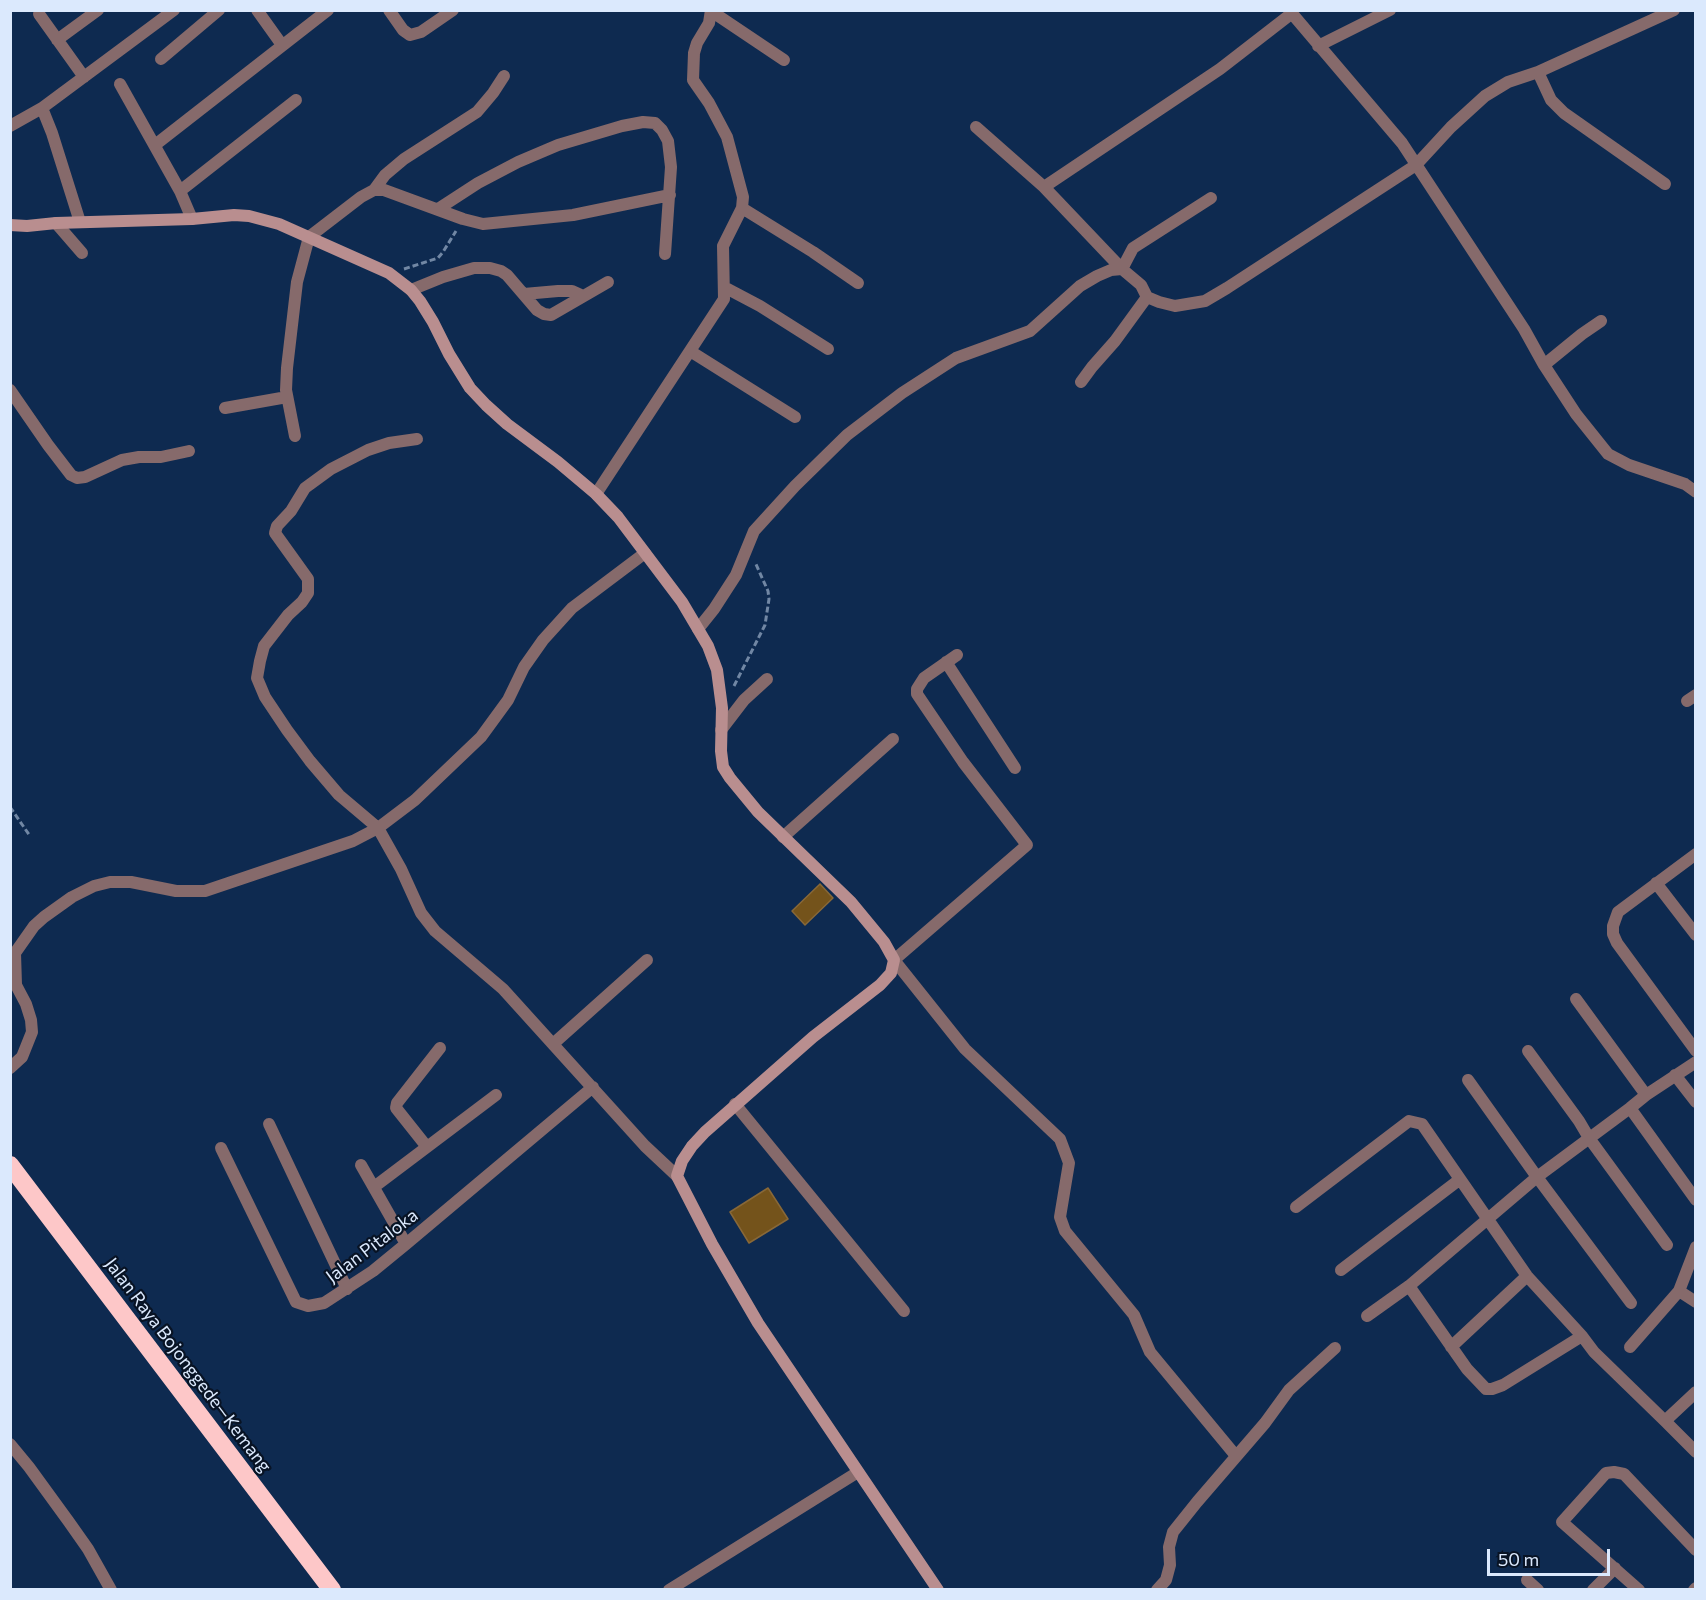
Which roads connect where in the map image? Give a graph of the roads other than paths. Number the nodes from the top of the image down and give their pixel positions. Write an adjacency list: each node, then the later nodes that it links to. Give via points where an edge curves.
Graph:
1 (98, 10): 14 (street)
2 (174, 10): 21 (street)
3 (219, 10): 17 (street)
4 (257, 10): 15 (street)
5 (327, 10): 13 (street)
6 (389, 10): 7 (street, via 410,35)
7 (453, 10)
8 (1390, 10): 16 (street)
9 (1674, 10): 19 (street)
10 (711, 11): 18 (street); 35 (street, via 694,53 693,80 727,137 743,196)
11 (1290, 12): 16 (street); 30 (street, via 1220,69)
12 (39, 14): 14 (street)
13 (314, 14): 15 (street)
14 (57, 40): 21 (street)
15 (282, 45): 27 (street)
16 (1318, 46): 28 (street)
17 (160, 60)
18 (784, 60)
19 (1538, 72): 28 (street, via 1508,82 1485,96); 29 (street, via 1551,100 1564,113)
20 (504, 76): 32 (street, via 477,112 404,159)
21 (84, 77): 24 (street)
22 (120, 84): 27 (street)
23 (296, 100): 31 (street)
24 (42, 108): 25 (street); 38 (street)
25 (10, 126)
26 (976, 127): 30 (street)
27 (155, 146): 31 (street)
28 (1416, 165): 51 (street, via 1205,301 1175,306); 55 (street)
29 (1665, 184)
30 (1044, 187): 44 (street)
31 (180, 190): 37 (street)
32 (374, 190): 36 (street); 41 (street)
33 (670, 195): 36 (street, via 573,215 483,224); 36 (street, via 668,141 655,123 642,122 558,145 518,162); 43 (street)
34 (1211, 198): 44 (street, via 1133,248)
35 (742, 208): 46 (street); 47 (street, via 723,246)
36 (438, 209)
37 (192, 219): 38 (street); 41 (street, via 249,216)
38 (80, 222): 39 (street)
39 (56, 223): 40 (street); 42 (street)
40 (10, 225)
41 (309, 237): 48 (street, via 389,273); 58 (street, via 297,282)
42 (82, 253)
43 (665, 254)
44 (1122, 269): 51 (street, via 1141,285); 67 (street, via 1111,270 1080,286 1030,331 956,358 847,435 754,531 736,575)
45 (608, 282): 50 (street)
46 (858, 283)
47 (724, 287): 53 (street); 54 (street, via 724,299)
48 (411, 290): 49 (street, via 474,268 490,268 507,275); 65 (street, via 478,396 507,424)
49 (524, 294): 50 (street, via 572,291); 50 (street, via 537,310 551,315)
50 (583, 296)
51 (1147, 297): 56 (street)
52 (1601, 321): 55 (street)
53 (828, 349)
54 (690, 351): 60 (street); 65 (street)
55 (1544, 365): 64 (street, via 1608,454 1685,484)
56 (1081, 382)
57 (10, 390): 63 (street, via 71,476 85,477 122,460 161,458)
58 (287, 397): 59 (street); 61 (street)
59 (225, 408)
60 (795, 417)
61 (295, 436)
62 (417, 439): 74 (street, via 388,443 331,469 305,488 277,526 275,533 308,579 308,593 264,646 257,678 265,697 310,761 339,795)
63 (189, 451)
64 (1695, 492)
65 (596, 494): 66 (street)
66 (645, 553): 67 (street); 74 (street, via 572,608 543,640 481,737 415,800)
67 (698, 629): 71 (street, via 717,670)
68 (957, 655): 69 (street)
69 (946, 663): 73 (street); 80 (street, via 924,678 917,694 1027,845)
70 (767, 679): 71 (street)
71 (721, 730): 75 (street, via 723,767 741,793)
72 (892, 739): 75 (street)
73 (1015, 768)
74 (378, 828): 82 (street, via 421,913 435,931 502,988); 87 (street, via 353,841 205,891 110,882 72,897 34,926 15,953 16,985 26,1004 32,1032 22,1057)
75 (783, 837): 80 (street, via 851,902)
76 (1695, 854): 77 (street)
77 (1656, 883): 78 (street); 85 (street, via 1618,912 1613,934)
78 (1695, 935)
79 (647, 960): 82 (street)
80 (894, 960): 94 (street, via 891,973 880,985); 129 (street, via 964,1049 1060,1139 1069,1163 1060,1218 1065,1231 1134,1315 1150,1352)
81 (1576, 999): 92 (street)
82 (553, 1044): 90 (street)
83 (440, 1048): 98 (street, via 396,1108)
84 (1528, 1051): 97 (street)
85 (1695, 1051)
86 (1695, 1062): 88 (street)
87 (10, 1068)
88 (1675, 1075): 92 (street); 93 (street)
89 (1468, 1080): 103 (street)
90 (593, 1088): 102 (street); 109 (street, Jalan Pitaloka)
91 (496, 1095): 98 (street)
92 (1646, 1095): 95 (street)
93 (1695, 1102)
94 (735, 1104): 102 (street, via 692,1146); 119 (street)
95 (1630, 1108): 97 (street); 106 (street)
96 (269, 1124): 115 (street)
97 (1589, 1138): 103 (street); 110 (street)
98 (427, 1147): 105 (street)
99 (221, 1148): 115 (street, Jalan Pitaloka, via 296,1302 308,1306 324,1303)
100 (10, 1165): 135 (highway, Jalan Raya Bojonggede—Kemang)
101 (361, 1165): 105 (street)
102 (676, 1176): 130 (street, via 758,1323)
103 (1537, 1177): 108 (street); 118 (street)
104 (1459, 1180): 107 (street, via 1422,1124 1408,1121); 108 (street); 112 (street)
105 (374, 1187): 109 (street)
106 (1695, 1200)
107 (1296, 1207)
108 (1487, 1220): 113 (street); 114 (street)
109 (406, 1244): 115 (street, Jalan Pitaloka)
110 (1667, 1245)
111 (1695, 1247): 116 (street)
112 (1341, 1270)
113 (1527, 1276): 121 (street); 122 (street)
114 (1410, 1286): 120 (street); 122 (street)
115 (347, 1289)
116 (1679, 1291): 117 (street); 123 (street)
117 (1695, 1302)
118 (1631, 1303)
119 (904, 1311)
120 (1367, 1316)
121 (1582, 1336): 122 (street, via 1492,1389 1486,1389); 126 (street)
122 (1451, 1347)
123 (1630, 1347)
124 (1335, 1348): 129 (street, via 1289,1390)
125 (1695, 1392): 126 (street)
126 (1665, 1421): 128 (street)
127 (10, 1444): 134 (street, via 88,1549)
128 (1695, 1452)
129 (1236, 1456): 138 (street, via 1173,1532 1166,1580)
130 (858, 1472): 136 (street); 137 (street)
131 (1695, 1550): 132 (street, via 1624,1474 1606,1473 1562,1522)
132 (1615, 1568): 140 (street); 141 (street)
133 (1527, 1580): 139 (street)
134 (111, 1590)
135 (332, 1590)
136 (669, 1590)
137 (938, 1590)
138 (1157, 1590)
139 (1538, 1590)
140 (1593, 1590)
141 (1639, 1590)

